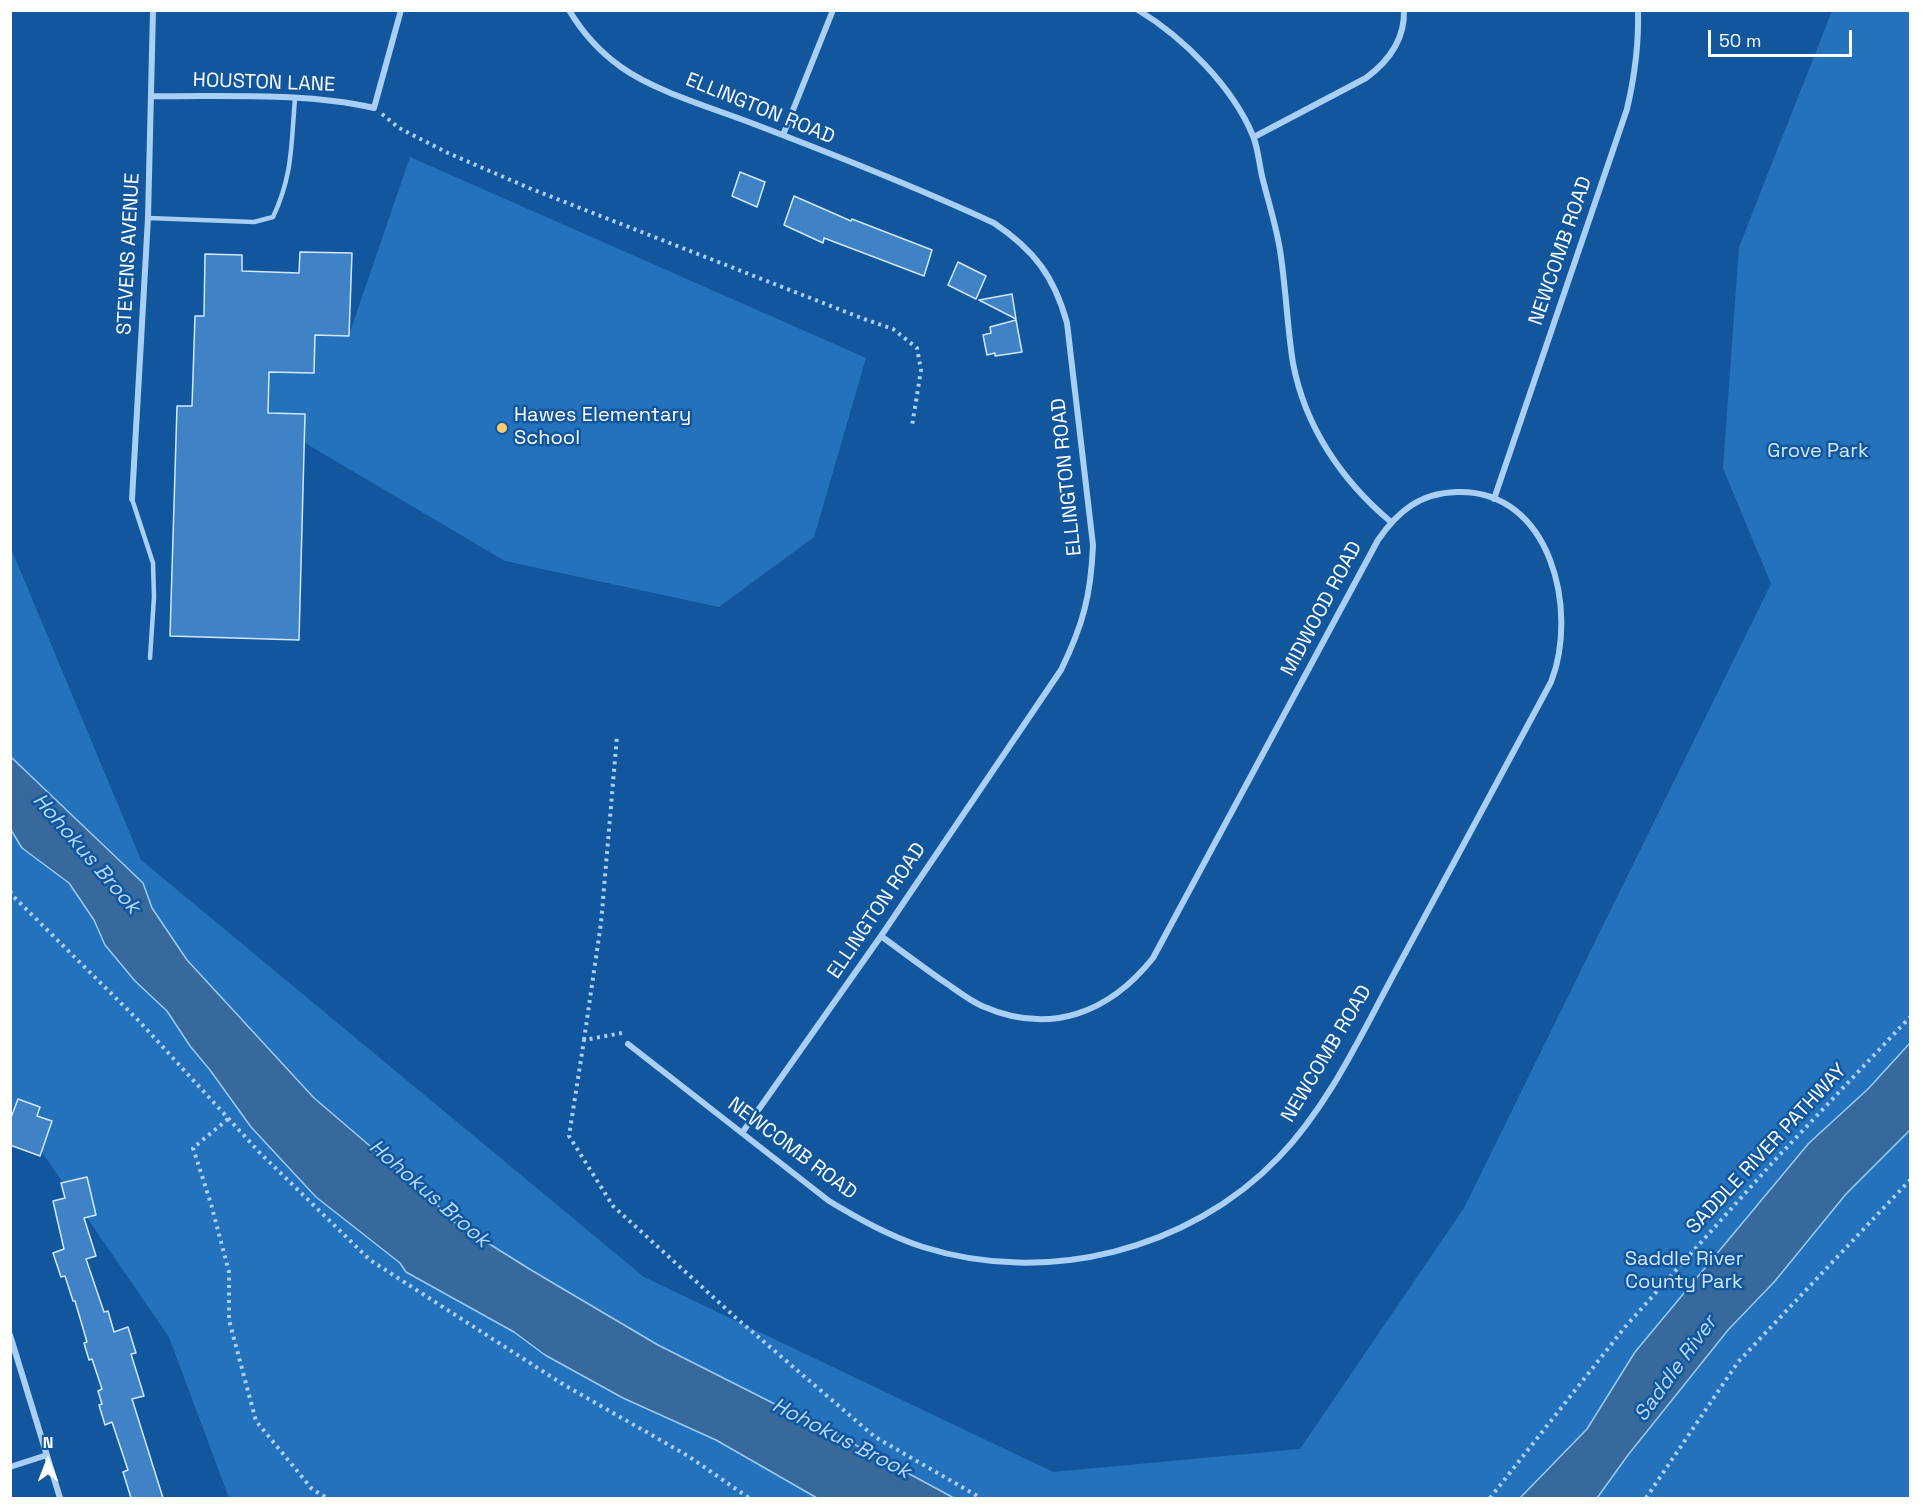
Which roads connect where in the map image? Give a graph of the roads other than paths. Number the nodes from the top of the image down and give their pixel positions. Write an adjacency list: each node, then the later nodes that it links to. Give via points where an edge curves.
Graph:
1 (153, 10): 8 (street, STEVENS AVENUE)
2 (401, 10): 9 (street, HOUSTON LANE, via 374,108)
3 (569, 10): 10 (street, ELLINGTON ROAD, via 597,47 648,83)
4 (833, 10): 10 (street)
5 (1138, 10): 11 (street, via 1178,39 1214,76)
6 (1404, 10): 11 (street, via 1402,33 1382,67)
7 (1638, 10): 14 (street, NEWCOMB ROAD, via 1636,72 1627,109)
8 (151, 96): 9 (street, HOUSTON LANE); 12 (street, STEVENS AVENUE)
9 (295, 99): 12 (lane, via 289,173 273,217 254,222)
10 (783, 135): 17 (street, ELLINGTON ROAD, via 994,223 1035,257 1050,278 1067,323 1093,545 1086,610 1061,670)
11 (1254, 137): 15 (street, via 1274,215 1293,364 1302,398 1332,458 1350,483)
12 (148, 218): 13 (street, STEVENS AVENUE)
13 (132, 499): 16 (lane, via 153,563)
14 (1494, 499): 15 (street, NEWCOMB ROAD, via 1467,492 1446,492 1408,507); 19 (street, NEWCOMB ROAD, via 1507,505 1536,533 1553,568 1563,621 1554,674 1343,1067 1303,1130 1252,1183 1204,1215 1151,1241 1075,1260 1001,1262 923,1247 856,1218)
15 (1391, 522): 17 (street, MIDWOOD ROAD, via 1153,958 1116,995 1098,1006 1053,1018 1003,1014 964,996)
16 (150, 658)
17 (880, 936): 19 (street, ELLINGTON ROAD)
18 (628, 1044): 19 (street, NEWCOMB ROAD)
19 (742, 1133)
20 (10, 1335): 21 (street)
21 (46, 1455): 22 (street); 23 (street)
22 (10, 1467)
23 (60, 1498)

